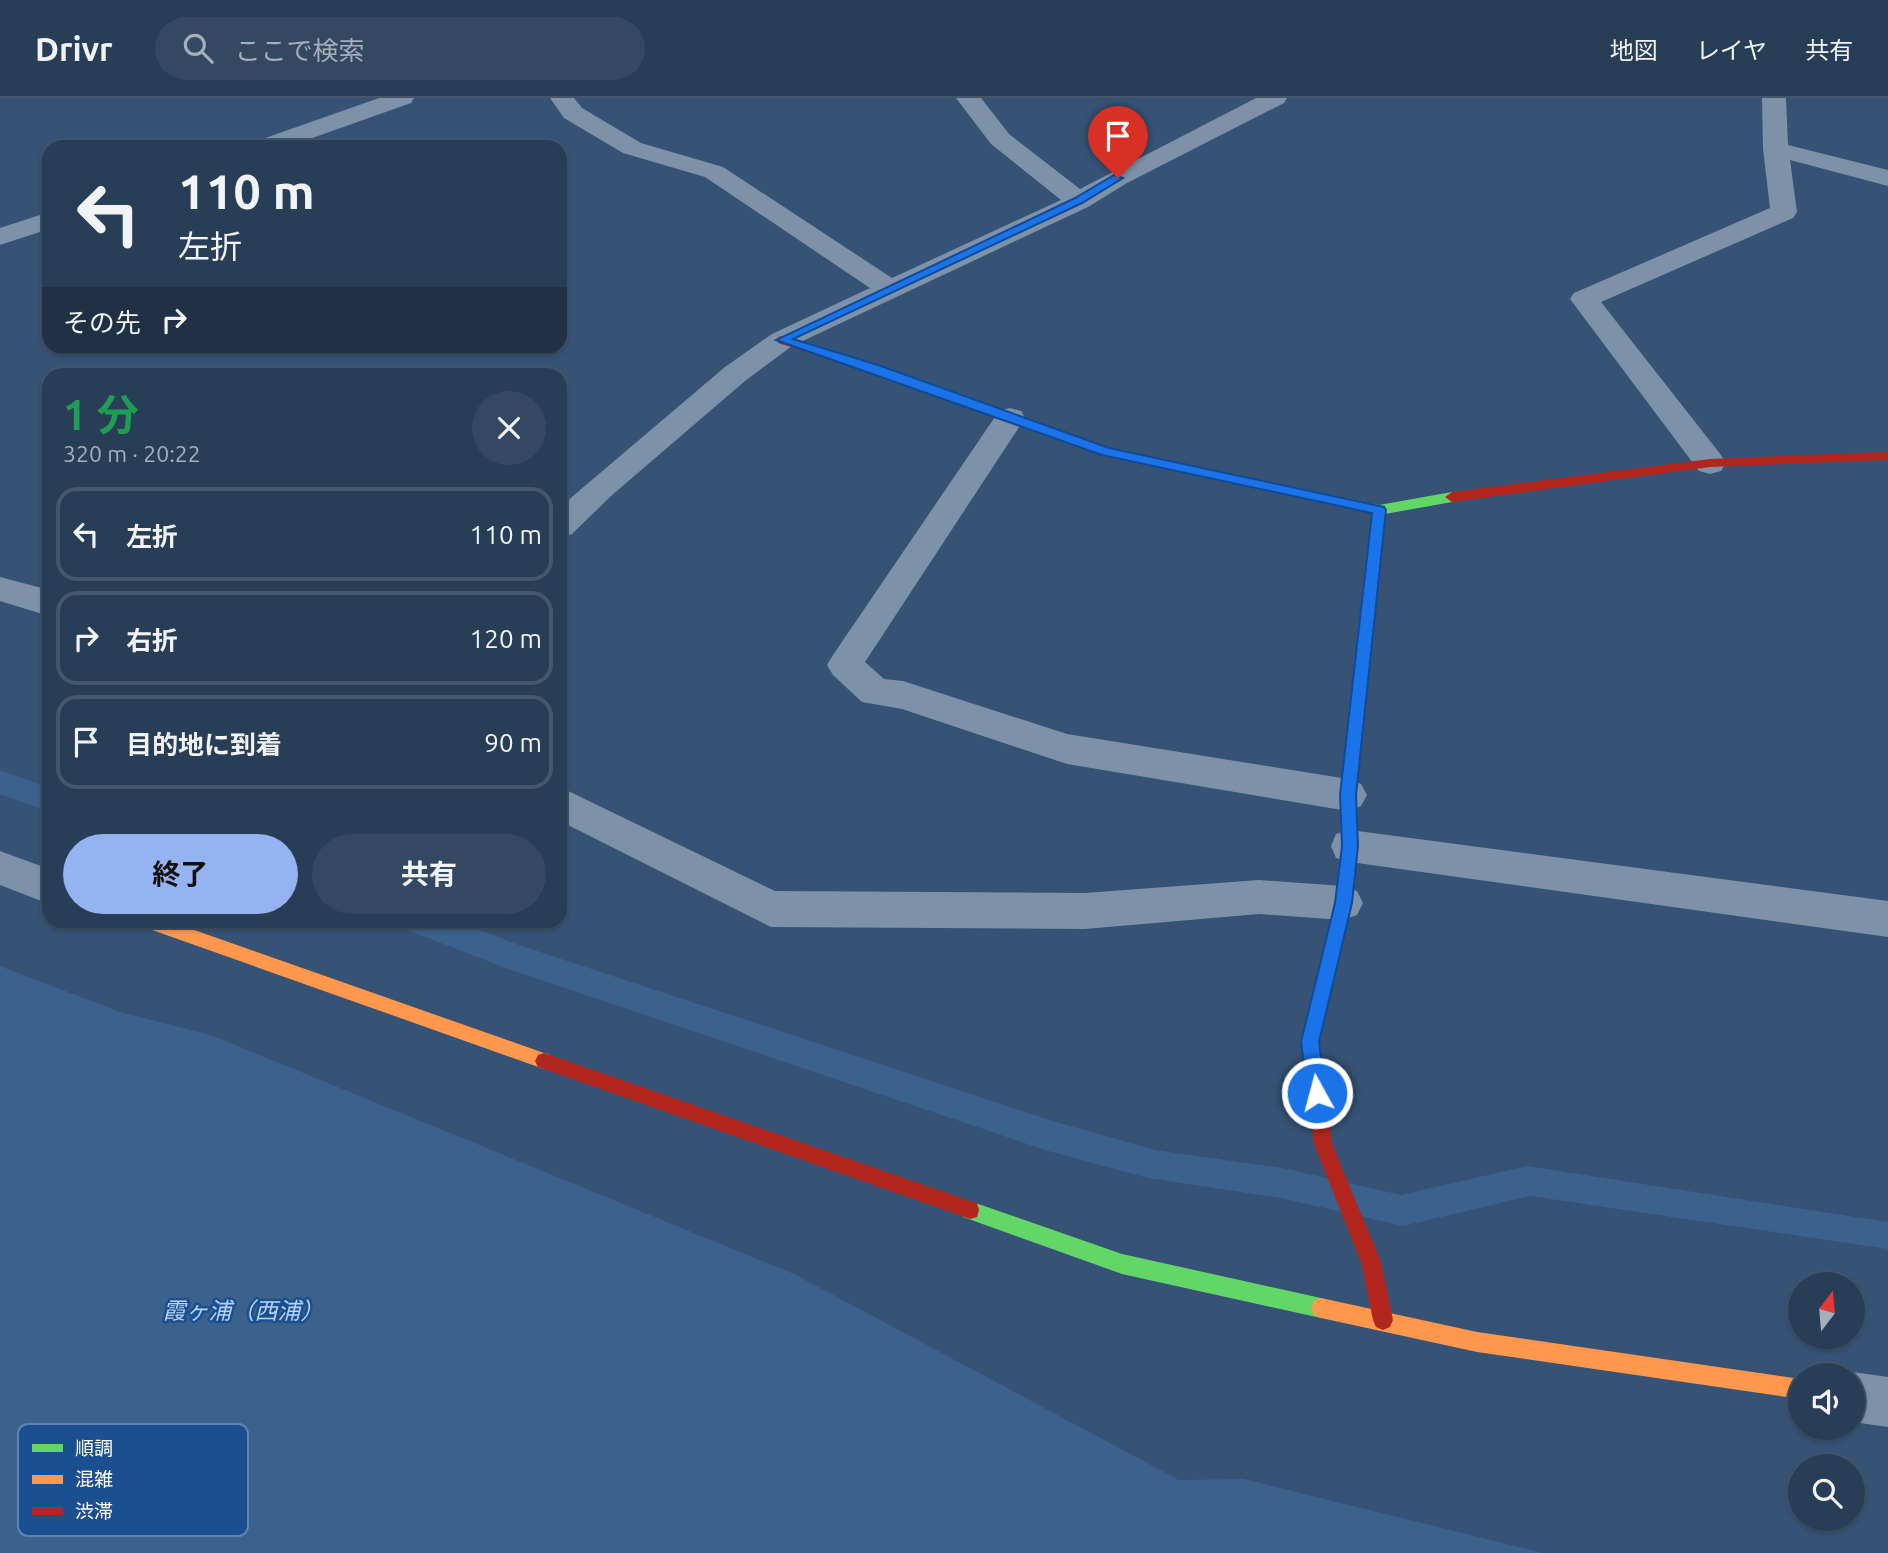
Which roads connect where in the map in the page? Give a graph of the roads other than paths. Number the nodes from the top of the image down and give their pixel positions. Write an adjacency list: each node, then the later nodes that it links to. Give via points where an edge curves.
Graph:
1 (402, 98): 6 (street)
2 (562, 98): 12 (street, via 573,113 632,148 714,172)
3 (968, 98): 9 (street, via 1000,139)
4 (1275, 98): 9 (street)
5 (1774, 98): 7 (street)
6 (283, 140)
7 (1776, 149): 8 (street); 16 (street, via 1784,212 1584,299)
8 (1888, 177)
9 (1079, 201): 12 (street)
10 (42, 222): 11 (street)
11 (0, 237)
12 (889, 288): 13 (street)
13 (782, 340): 14 (street); 18 (street, via 725,382)
14 (1010, 418): 17 (street, via 1107,452); 21 (street, via 845,665 875,692 903,695 1067,749)
15 (1888, 456): 16 (street)
16 (1710, 463): 17 (street)
17 (1379, 510): 21 (street)
18 (567, 519)
19 (0, 589): 20 (street)
20 (42, 601)
21 (1348, 795): 23 (street)
22 (567, 807): 26 (street, via 771,909 1085,911 1259,897)
23 (1350, 846): 26 (street); 27 (street)
24 (0, 869): 25 (street)
25 (42, 884)
26 (1343, 903): 29 (street, via 1310,1042 1323,1144 1371,1262)
27 (1888, 919)
28 (165, 928): 29 (street, via 1122,1264)
29 (1383, 1320): 30 (street, via 1477,1342)
30 (1788, 1387)
31 (1865, 1399): 32 (street)
32 (1888, 1402)

